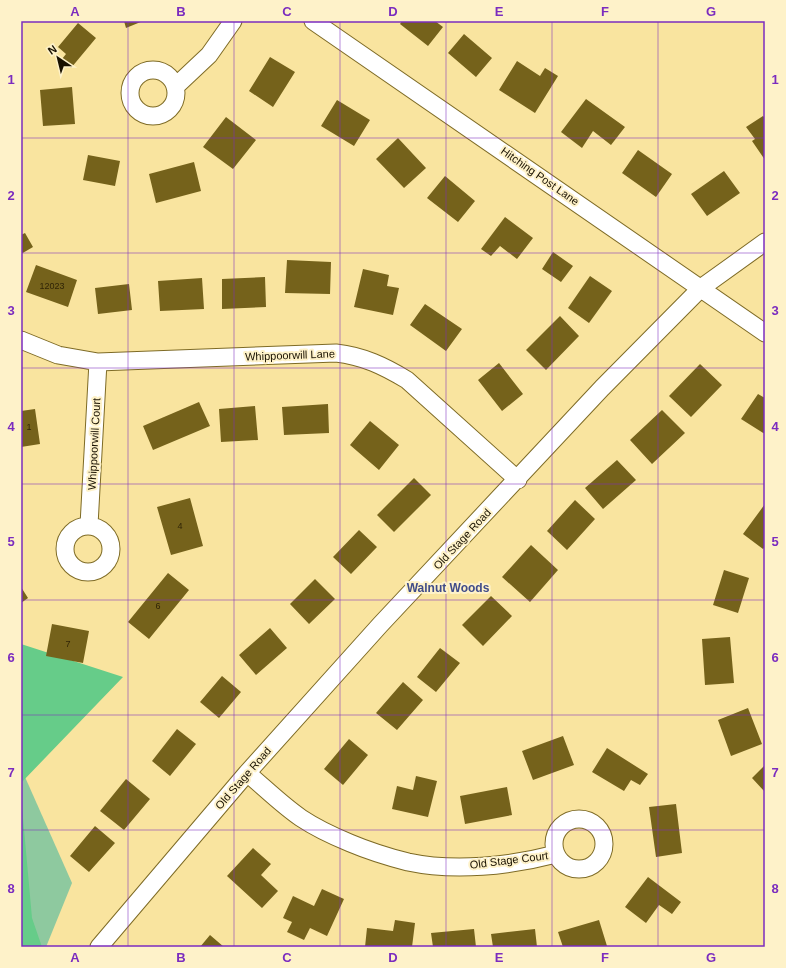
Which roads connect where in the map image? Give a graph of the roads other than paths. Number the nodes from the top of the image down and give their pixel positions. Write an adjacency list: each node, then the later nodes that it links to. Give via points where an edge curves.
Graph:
1 (233, 21): 3 (street, via 210,55)
2 (313, 21): 5 (street, Hitching Post Lane)
3 (175, 87)
4 (765, 242): 5 (street, Old Stage Road)
5 (701, 288): 6 (street, Hitching Post Lane); 9 (street, Old Stage Road, via 602,388)
6 (765, 333)
7 (21, 340): 8 (street, Whippoorwill Lane, via 58,355)
8 (98, 362): 9 (street, Whippoorwill Lane, via 336,353 358,357 389,369 407,380); 10 (street, Whippoorwill Court)
9 (518, 480): 11 (street, Old Stage Road, via 380,625)
10 (89, 525)
11 (247, 773): 12 (street, Old Stage Court, via 301,818 372,852 409,862 444,866 488,865); 13 (street, Old Stage Road)
12 (556, 854)
13 (99, 947)

